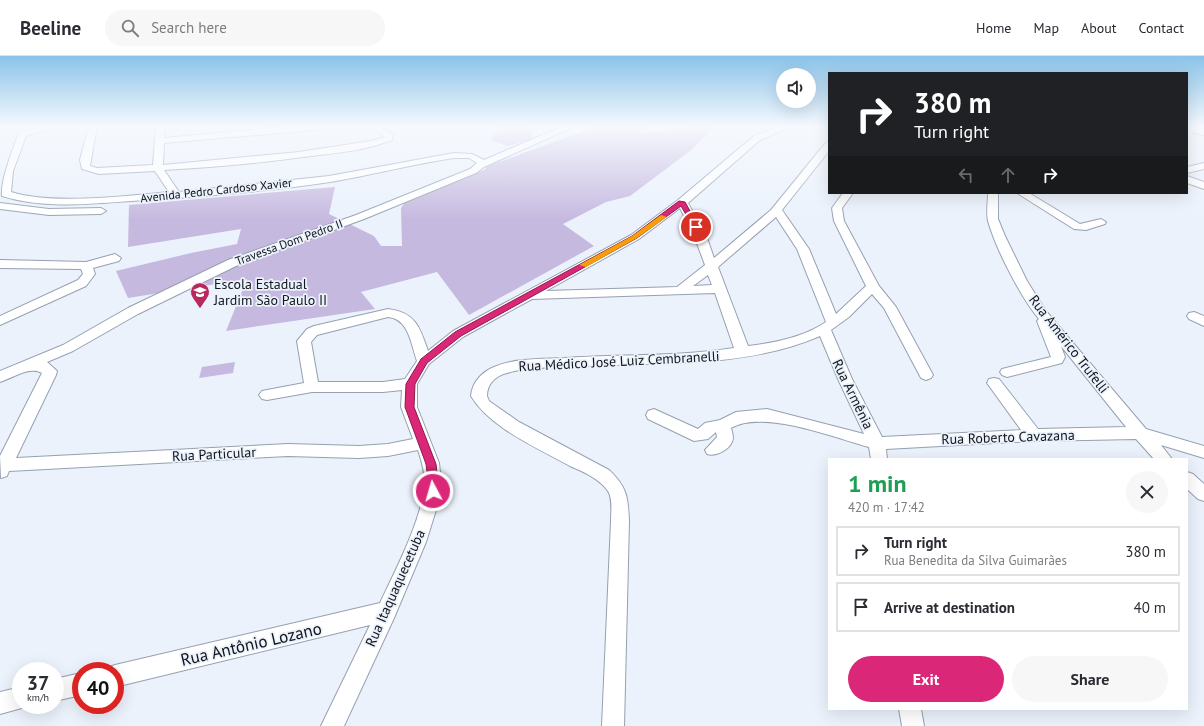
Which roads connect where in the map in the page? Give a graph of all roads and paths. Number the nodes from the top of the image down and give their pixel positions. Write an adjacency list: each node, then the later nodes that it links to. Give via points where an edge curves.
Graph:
1 (9, 157): 20 (street, via 4,190)
2 (85, 157): 11 (street, via 85,167 98,171)
3 (158, 157): 11 (street)
4 (270, 157): 11 (street)
5 (447, 157): 19 (street, Avenida Pedro Cardoso Xavier, via 326,179)
6 (475, 157): 12 (street, Avenida Pedro Cardoso Xavier, via 482,163)
7 (501, 157): 12 (street, Travessa Dom Pedro II)
8 (734, 157): 22 (street, Rua Itaquaquecetuba)
9 (819, 157): 25 (street)
10 (1204, 166): 13 (street)
11 (158, 168): 19 (street)
12 (477, 168): 38 (street, Travessa Dom Pedro II, via 360,217 232,263 133,311)
13 (1188, 170)
14 (1188, 179): 15 (street)
15 (1204, 186)
16 (847, 194): 31 (street, via 837,208 837,214)
17 (993, 194): 35 (street, Rua Américo Trufelli, via 993,219 999,236 1021,281)
18 (1024, 194): 26 (street, via 1078,227)
19 (176, 195): 20 (street, Avenida Pedro Cardoso Xavier, via 67,202)
20 (11, 197): 21 (street)
21 (0, 200)
22 (682, 202): 30 (street, via 696,227); 34 (street, Rua Itaquaquecetuba, via 635,237)
23 (0, 206): 24 (street, via 49,212)
24 (114, 210)
25 (776, 210): 30 (street, via 735,250); 37 (street, Rua Armênia, via 801,244)
26 (1101, 222)
27 (115, 258): 29 (street)
28 (0, 264): 29 (street)
29 (86, 266): 36 (street, via 90,274 82,283)
30 (710, 267): 32 (street); 33 (street)
31 (873, 287): 37 (street, Rua Médico José Luiz Cembranelli); 44 (street, via 890,307)
32 (680, 290): 33 (street); 34 (street)
33 (719, 290): 39 (street)
34 (528, 295): 40 (street, Rua Itaquaquecetuba, via 458,334)
35 (1041, 313): 42 (street, via 1057,360); 52 (street, Rua Américo Trufelli)
36 (0, 321)
37 (829, 326): 39 (street, Rua Médico José Luiz Cembranelli, via 797,340); 56 (street, Rua Armênia, via 845,379)
38 (68, 348): 41 (street, Travessa Dom Pedro II); 43 (street, Travessa Dom Pedro II)
39 (744, 353): 68 (street, Rua Médico José Luiz Cembranelli, via 506,367 489,374 481,386 479,397 485,408 516,428 603,475 615,485 619,497 620,521)
40 (424, 361): 47 (street, Rua Itaquaquecetuba); 48 (street, via 409,321 401,314 388,313 319,329 304,340)
41 (20, 368): 43 (street, via 43,366 50,371); 45 (street, Travessa Dom Pedro II)
42 (1007, 372)
43 (49, 375): 59 (street, Travessa Dom Pedro II)
44 (926, 375)
45 (0, 377)
46 (994, 383): 53 (street)
47 (410, 384): 48 (street, via 383,387); 54 (street, Rua Itaquaquecetuba, via 409,407)
48 (312, 387): 49 (street)
49 (267, 395)
50 (654, 415): 51 (street, Rua Roberto Cavazana, via 694,434 702,435 711,427)
51 (729, 422): 55 (street, via 725,439); 56 (street, Rua Roberto Cavazana, via 767,415 784,418)
52 (1140, 433): 53 (street, Rua Roberto Cavazana); 57 (street, Rua Roberto Cavazana); 58 (street, Rua Américo Trufelli)
53 (1034, 434): 56 (street, Rua Roberto Cavazana)
54 (423, 443): 59 (street, Rua Particular, via 388,450 359,452 288,450); 62 (street, Rua Itaquaquecetuba, via 431,464 433,491 417,542)
55 (713, 450)
56 (878, 451)
57 (1203, 452): 58 (street)
58 (1164, 458)
59 (3, 470)
60 (1188, 480): 61 (street)
61 (1204, 494)
62 (387, 612): 63 (street, Rua Antônio Lozano); 67 (street, Rua Itaquaquecetuba)
63 (124, 674)
64 (12, 700): 65 (street)
65 (0, 703)
66 (910, 710): 69 (street)
67 (332, 726)
68 (613, 726)
69 (912, 726)

